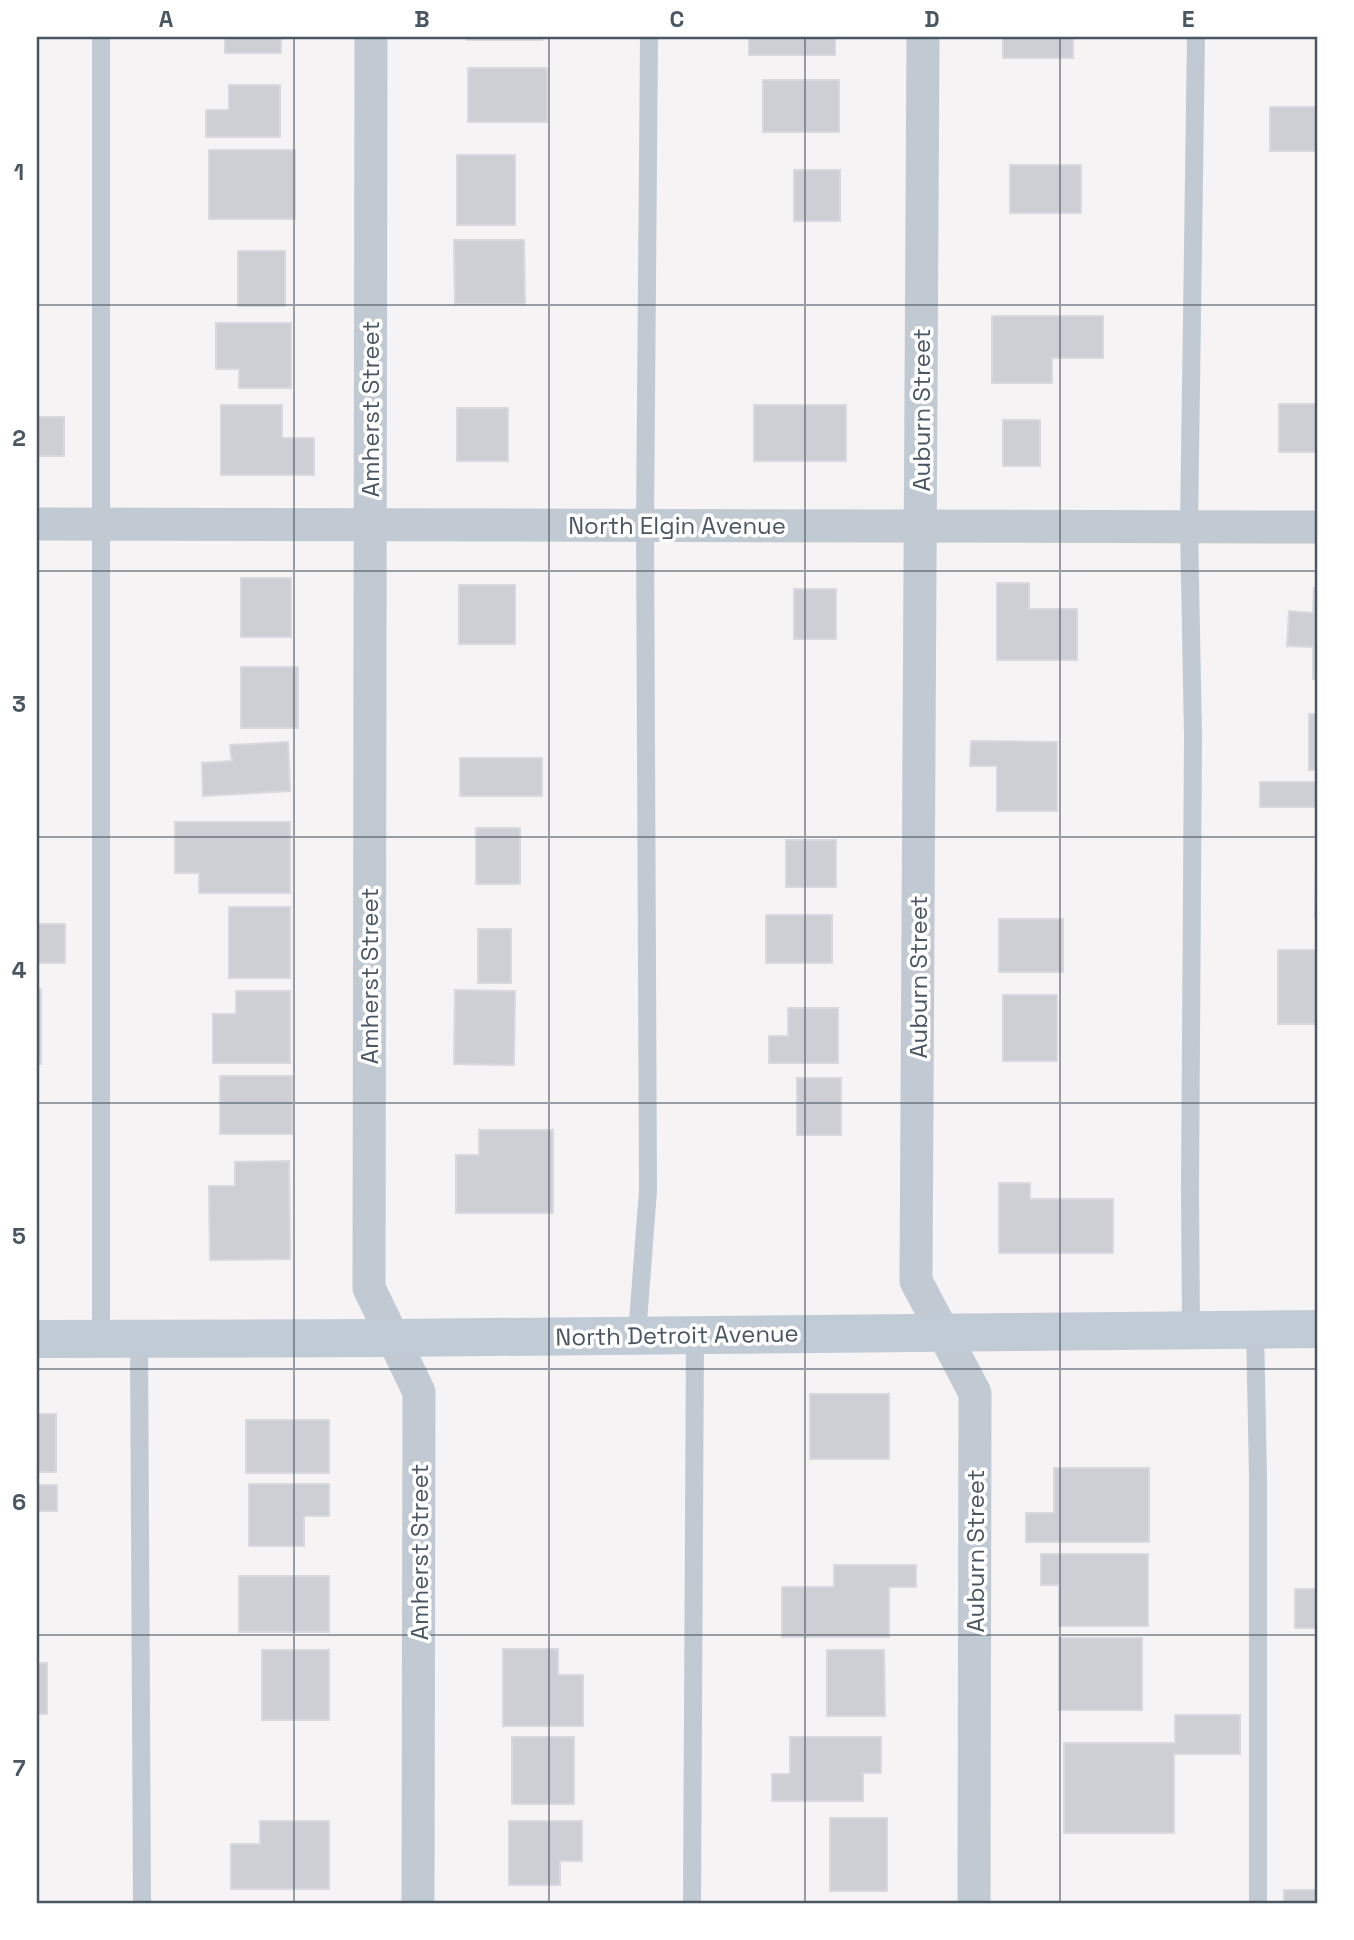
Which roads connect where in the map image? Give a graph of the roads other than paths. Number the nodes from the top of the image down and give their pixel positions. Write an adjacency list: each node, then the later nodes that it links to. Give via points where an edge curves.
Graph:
1 (101, 37): 7 (lane)
2 (371, 37): 8 (street, Amherst Street)
3 (649, 37): 9 (lane)
4 (923, 37): 10 (street, Auburn Street)
5 (1196, 37): 11 (lane)
6 (37, 524): 7 (street, North Elgin Avenue)
7 (101, 524): 8 (street, North Elgin Avenue); 22 (lane)
8 (370, 524): 9 (street, North Elgin Avenue); 20 (street, Amherst Street, via 369,1288)
9 (645, 525): 10 (street, North Elgin Avenue); 17 (lane, via 648,1190)
10 (920, 526): 11 (street, North Elgin Avenue); 16 (street, Auburn Street, via 916,1281)
11 (1189, 527): 12 (street, North Elgin Avenue); 14 (lane)
12 (1317, 527)
13 (1317, 1329): 15 (street, North Detroit Avenue)
14 (1191, 1330): 15 (street, North Detroit Avenue); 16 (street, North Detroit Avenue)
15 (1255, 1330): 27 (lane)
16 (943, 1332): 18 (street, North Detroit Avenue); 26 (street, Auburn Street, via 975,1393)
17 (636, 1335): 18 (street, North Detroit Avenue); 20 (street, North Detroit Avenue)
18 (695, 1335): 25 (lane)
19 (139, 1338): 20 (street, North Detroit Avenue); 22 (street, North Detroit Avenue); 23 (lane)
20 (393, 1338): 24 (street, Amherst Street, via 419,1392)
21 (37, 1339): 22 (street, North Detroit Avenue)
22 (101, 1339)
23 (142, 1903)
24 (418, 1903)
25 (692, 1903)
26 (974, 1903)
27 (1258, 1903)

